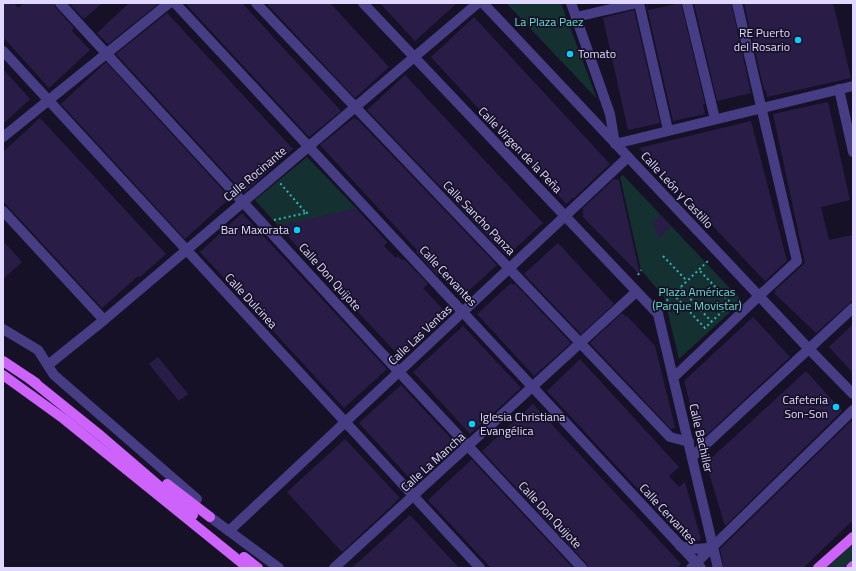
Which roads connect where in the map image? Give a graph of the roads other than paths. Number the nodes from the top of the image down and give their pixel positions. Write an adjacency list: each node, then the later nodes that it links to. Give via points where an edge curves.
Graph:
1 (60, 3): 14 (street, Calle Don Quijote)
2 (169, 3): 14 (street)
3 (175, 3): 25 (street, Calle Cervantes)
4 (256, 3): 19 (street, Calle Sancho Panza)
5 (363, 3): 15 (street, Calle Virgen de la Peña)
6 (478, 3): 15 (street, Calle Rocinante)
7 (483, 3): 24 (street, Calle León y Castillo)
8 (571, 3): 12 (street)
9 (638, 3): 12 (street); 22 (street)
10 (688, 3): 21 (street)
11 (737, 3): 20 (street)
12 (576, 17): 24 (street, via 610,114)
13 (3, 51): 18 (street, Calle Dulcinea)
14 (107, 53): 18 (street); 28 (street, Calle Don Quijote)
15 (414, 57): 19 (street, Calle Rocinante); 30 (street, Calle Virgen de la Peña)
16 (853, 86): 17 (street)
17 (839, 89): 20 (street); 26 (street)
18 (48, 100): 23 (street); 31 (street, Calle Dulcinea)
19 (355, 107): 25 (street, Calle Rocinante); 32 (street, Calle Sancho Panza)
20 (761, 108): 21 (street); 34 (street, via 797,261)
21 (715, 119): 22 (street)
22 (668, 130): 24 (street)
23 (3, 137)
24 (615, 144): 27 (street, Calle León y Castillo)
25 (308, 146): 28 (street, Calle Rocinante); 36 (street, Calle Cervantes)
26 (853, 152)
27 (628, 157): 30 (street, Calle Las Ventas); 34 (street, Calle León y Castillo)
28 (243, 201): 31 (street, Calle Rocinante); 44 (street, Calle Don Quijote)
29 (3, 211): 38 (street)
30 (565, 216): 32 (street, Calle Las Ventas); 33 (street, Calle Virgen de la Peña)
31 (186, 250): 38 (street, Calle Rocinante); 51 (street, Calle Dulcinea)
32 (509, 268): 36 (street, Calle Las Ventas); 40 (street, Calle Sancho Panza)
33 (636, 292): 37 (street, Calle Virgen de la Peña); 40 (street, Calle La Mancha)
34 (759, 296): 41 (street, Calle León y Castillo); 46 (street)
35 (853, 308): 41 (street)
36 (463, 312): 44 (street, Calle Las Ventas); 48 (street, Calle Cervantes)
37 (658, 314): 46 (street, Calle Bachiller)
38 (104, 320): 43 (street, Calle Rocinante)
39 (3, 329): 43 (street, via 38,350)
40 (581, 343): 48 (street, Calle La Mancha); 52 (street, Calle Sancho Panza, via 670,437)
41 (809, 349): 49 (street, Calle León y Castillo); 54 (street)
42 (3, 360): 47 (main road)
43 (48, 365): 56 (street, via 54,375)
44 (399, 372): 51 (street, Calle Las Ventas); 53 (street, Calle Don Quijote)
45 (3, 375): 63 (main road, via 64,419)
46 (674, 378): 52 (street, Calle Bachiller)
47 (30, 379): 57 (main road); 64 (main road)
48 (533, 387): 53 (street, Calle La Mancha); 60 (street, Calle Cervantes)
49 (853, 394)
50 (853, 410): 61 (street)
51 (345, 422): 55 (street, Calle Dulcinea); 58 (street, Calle Las Ventas)
52 (689, 442): 54 (street, Calle Bachiller)
53 (468, 446): 55 (street, Calle La Mancha); 68 (street, Calle Don Quijote)
54 (692, 457): 61 (street, Calle Bachiller)
55 (414, 497): 66 (street, Calle La Mancha); 67 (street, Calle Dulcinea)
56 (197, 499)
57 (210, 517): 58 (street)
58 (230, 531): 65 (street)
59 (853, 536): 70 (main road)
60 (680, 546): 61 (street, via 694,550); 62 (street, Calle Cervantes)
61 (713, 547): 62 (street); 69 (street, Calle Bachiller)
62 (696, 566)
63 (248, 568)
64 (258, 568)
65 (279, 568)
66 (334, 568)
67 (480, 568)
68 (582, 568)
69 (718, 568)
70 (818, 568)

